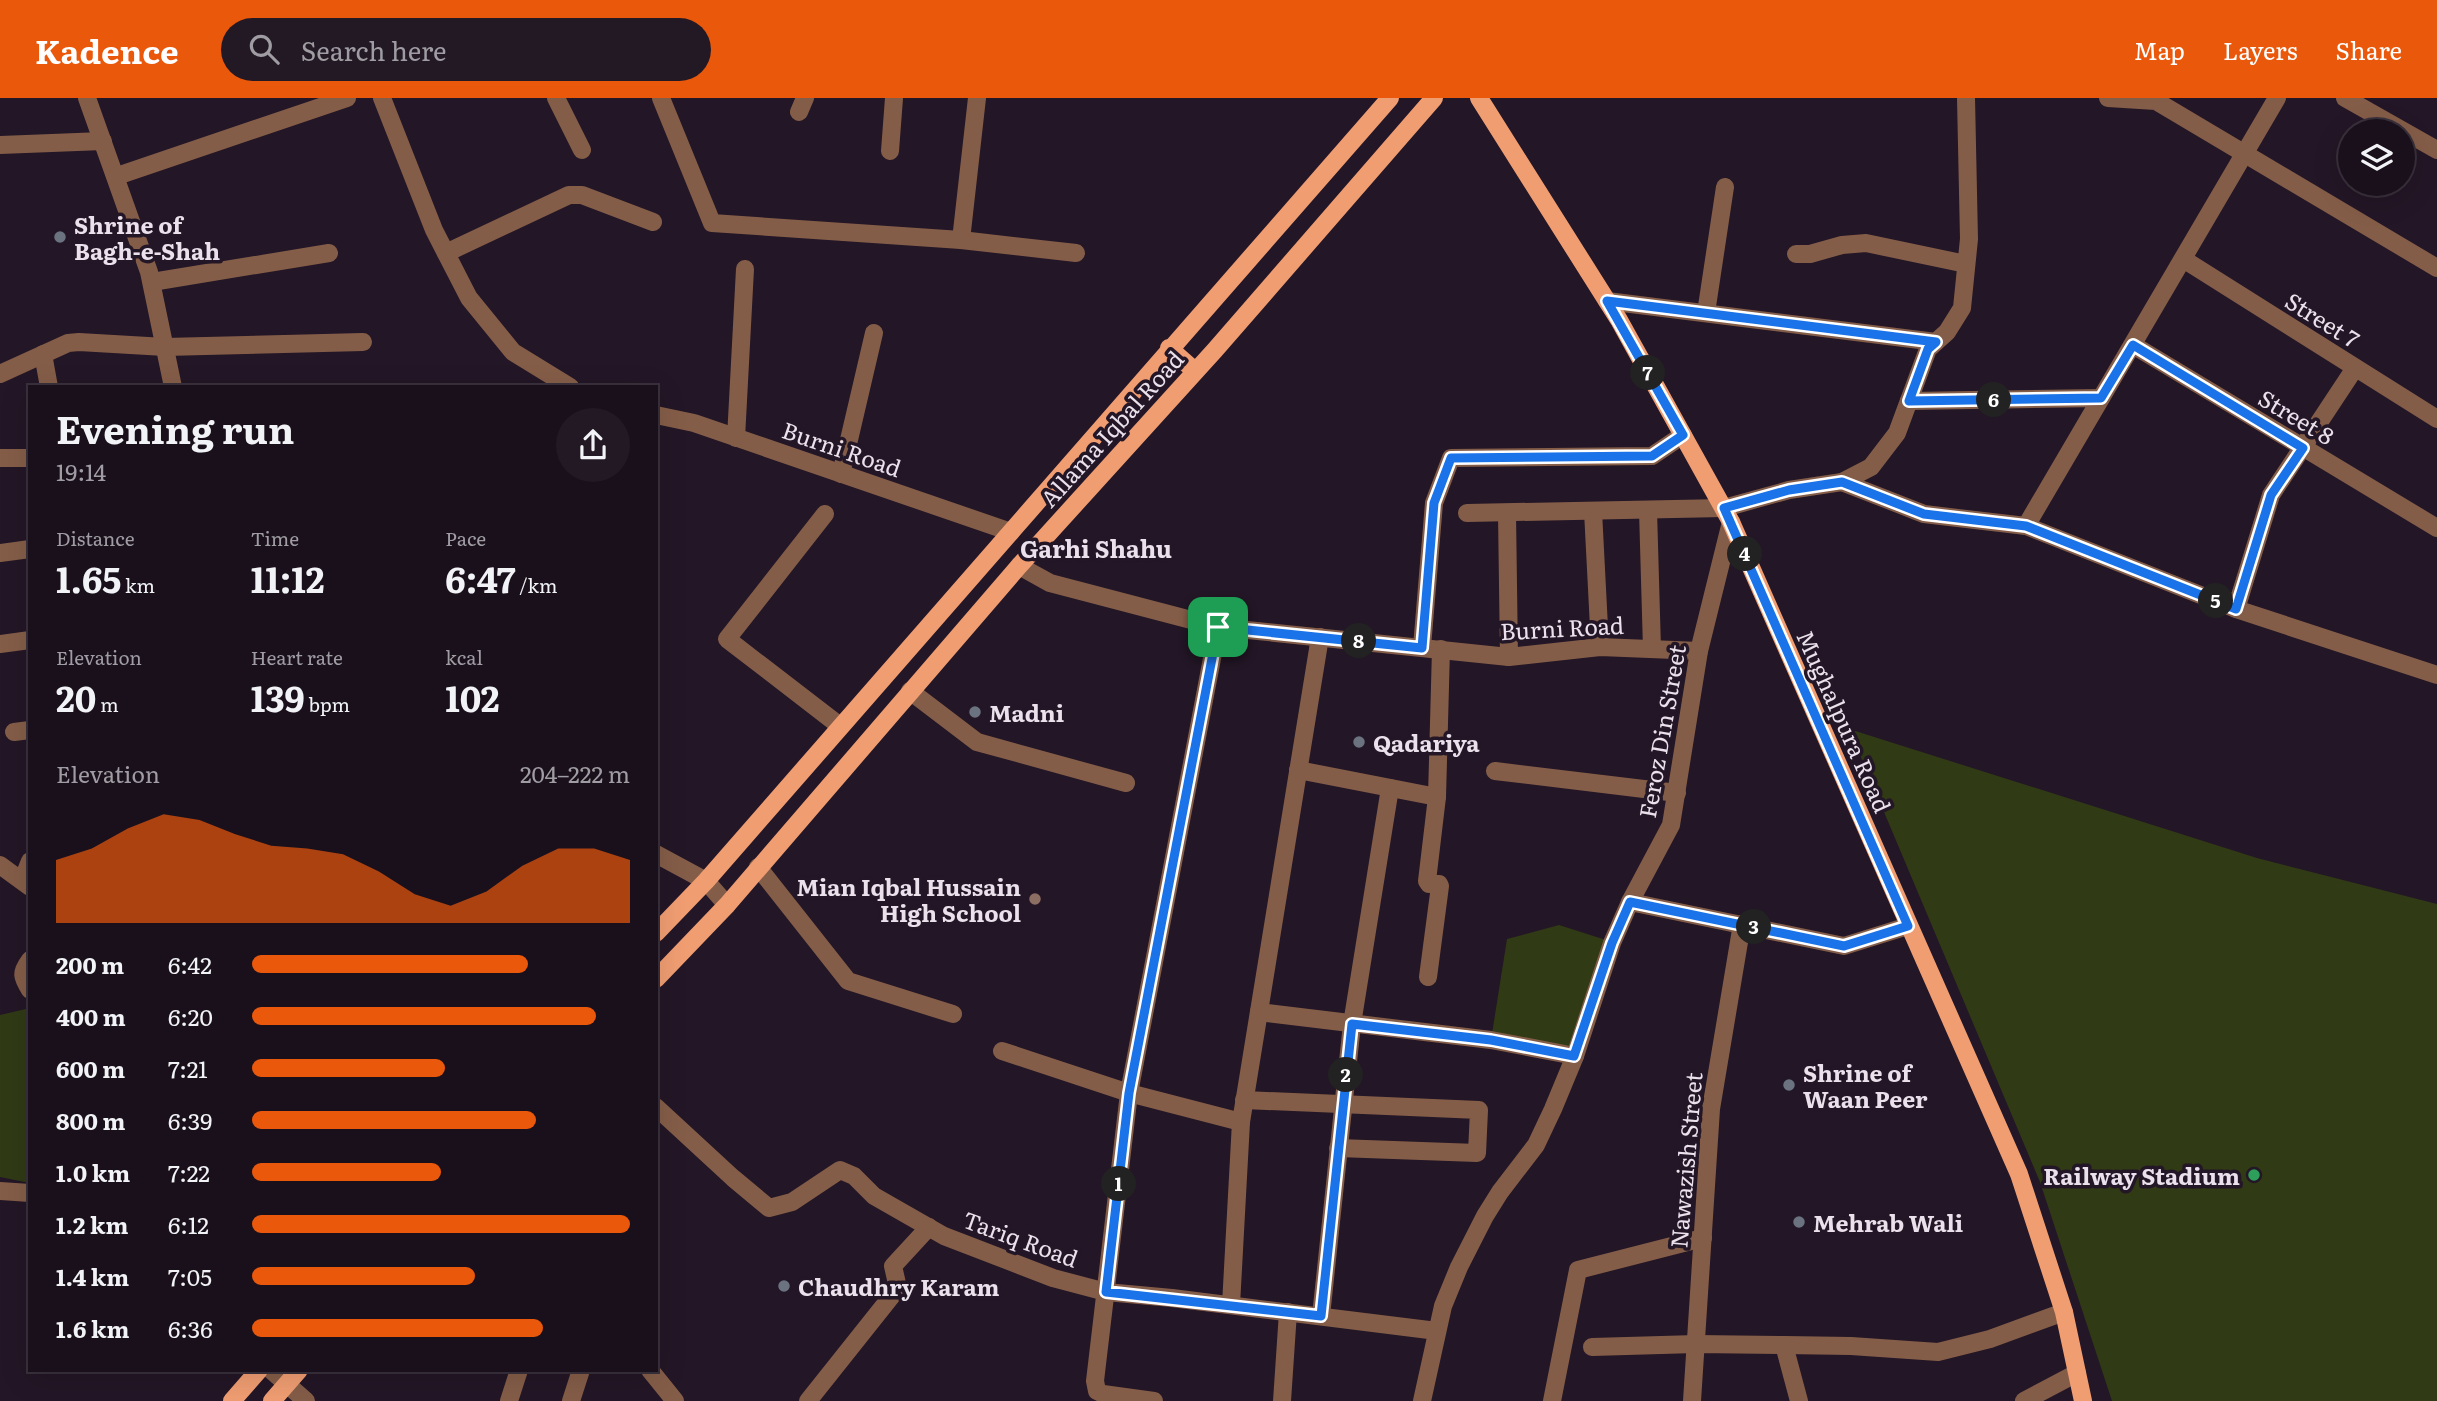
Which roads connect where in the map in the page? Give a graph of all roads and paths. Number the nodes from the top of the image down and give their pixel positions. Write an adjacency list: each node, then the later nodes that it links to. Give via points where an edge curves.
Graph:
1 (87, 98): 15 (street)
2 (346, 98): 21 (street)
3 (382, 98): 26 (street)
4 (556, 98): 17 (street)
5 (661, 98): 24 (street, via 712,223)
6 (894, 98): 19 (street)
7 (977, 98): 24 (street)
8 (1390, 98): 41 (main road, Allama Iqbal Road)
9 (1434, 98): 44 (main road, Allama Iqbal Road)
10 (1479, 98): 34 (main road, Mughalpura Road)
11 (1966, 98): 30 (street)
12 (2108, 98): 20 (street, via 2156,101)
13 (2277, 98): 20 (street)
14 (2346, 98): 18 (street)
15 (103, 141): 16 (street); 21 (street)
16 (0, 145)
17 (582, 150)
18 (2437, 150)
19 (890, 151)
20 (2245, 154): 29 (street); 31 (street)
21 (117, 176): 33 (street)
22 (1725, 187): 35 (street)
23 (653, 222): 26 (street, via 582,195 569,195)
24 (961, 240): 27 (street)
25 (329, 253): 33 (street)
26 (446, 253): 48 (street, via 469,298 513,352)
27 (1076, 253)
28 (1796, 254): 30 (street, via 1866,243)
29 (2183, 259): 39 (street); 43 (street, Street 7)
30 (1966, 264): 38 (street, via 1962,308)
31 (2437, 268)
32 (745, 269): 54 (street)
33 (152, 282): 40 (street)
34 (1607, 301): 35 (street); 53 (main road, Mughalpura Road)
35 (1706, 313): 38 (street)
36 (874, 333): 58 (street)
37 (363, 342): 40 (street)
38 (1936, 342): 50 (street, via 1928,349)
39 (2133, 345): 49 (street); 55 (street, Street 8)
40 (165, 347): 42 (street, via 79,342); 47 (street)
41 (1169, 348): 44 (main road); 68 (main road, Allama Iqbal Road)
42 (43, 354): 45 (street); 46 (street)
43 (2355, 368): 52 (street, Street 7); 55 (street)
44 (1195, 371): 71 (main road, Allama Iqbal Road)
45 (0, 374)
46 (49, 385)
47 (173, 385)
48 (567, 385)
49 (2101, 398): 50 (street); 66 (street)
50 (1909, 401): 59 (street, via 1897,433 1871,467)
51 (658, 415): 54 (street, Burni Road)
52 (2437, 419)
53 (1683, 435): 65 (main road, Mughalpura Road); 78 (street, via 1652,456 1451,458 1434,503)
54 (736, 438): 58 (street, Burni Road)
55 (2303, 448): 67 (street, Street 8); 72 (street, via 2271,495)
56 (0, 458): 57 (street)
57 (28, 458)
58 (841, 474): 68 (street, Burni Road)
59 (1842, 482): 65 (street, via 1789,490); 66 (street, via 1924,514)
60 (1648, 510): 61 (street); 65 (street); 80 (street)
61 (1592, 511): 63 (street); 77 (street)
62 (1467, 513): 63 (street)
63 (1507, 513): 82 (street)
64 (825, 514): 85 (street, via 727,639)
65 (1727, 515): 81 (street, Feroz Din Street); 100 (main road, Mughalpura Road)
66 (2026, 526): 72 (street)
67 (2437, 528)
68 (1011, 532): 85 (main road, Allama Iqbal Road)
69 (28, 549): 70 (street)
70 (0, 553)
71 (1019, 566): 73 (street, Burni Road, via 1050,583); 84 (main road, Allama Iqbal Road)
72 (2236, 609): 83 (street)
73 (1218, 627): 74 (street, Burni Road); 111 (street)
74 (1320, 637): 78 (street, Burni Road); 86 (street)
75 (28, 640): 76 (street)
76 (0, 644)
77 (1600, 647): 80 (street, Burni Road); 82 (street, Burni Road)
78 (1422, 648): 79 (street, Burni Road)
79 (1441, 649): 82 (street, Burni Road); 91 (street)
80 (1652, 649): 81 (street, Burni Road)
81 (1699, 651): 90 (street, Feroz Din Street)
82 (1509, 657)
83 (2437, 675)
84 (910, 691): 88 (street, via 977,742); 94 (main road, Allama Iqbal Road)
85 (840, 726): 95 (main road, Allama Iqbal Road)
86 (1298, 770): 89 (street); 106 (street)
87 (1494, 771): 90 (street)
88 (1126, 783)
89 (1390, 788): 91 (street); 108 (street)
90 (1677, 793): 97 (street, Feroz Din Street, via 1671,825)
91 (1437, 797): 103 (street, via 1427,881 1440,886)
92 (658, 855): 95 (street)
93 (0, 865): 96 (street)
94 (758, 867): 98 (main road, Allama Iqbal Road); 107 (street, via 848,981)
95 (706, 881): 98 (street); 101 (main road, Allama Iqbal Road)
96 (26, 884)
97 (1630, 902): 99 (street); 110 (street, Feroz Din Street)
98 (727, 905): 104 (main road, Allama Iqbal Road)
99 (1742, 924): 100 (street, via 1844,946); 120 (street, Nawazish Street, via 1711,1109)
100 (1908, 926): 124 (main road, Mughalpura Road, via 2019,1174)
101 (658, 931)
102 (28, 964): 105 (street, via 22,974)
103 (1427, 976)
104 (658, 977)
105 (28, 986)
106 (1258, 1012): 108 (street); 112 (street)
107 (953, 1014)
108 (1352, 1024): 110 (street, via 1491,1040); 113 (street)
109 (1002, 1051): 111 (street)
110 (1574, 1056): 126 (street, Feroz Din Street, via 1536,1145 1500,1192 1459,1267)
111 (1129, 1093): 115 (street); 121 (street)
112 (1244, 1100): 113 (street); 115 (street)
113 (1343, 1102): 116 (street); 116 (street, via 1479,1110 1477,1153)
114 (658, 1109): 119 (street, Tariq Road, via 769,1208 792,1202 840,1170 854,1176 874,1196)
115 (1241, 1122): 122 (street)
116 (1338, 1148): 125 (street)
117 (0, 1191): 118 (street)
118 (28, 1193)
119 (929, 1227): 121 (street, Tariq Road, via 1053,1278); 142 (street, via 893,1266 898,1288)
120 (1703, 1238): 127 (street, Nawazish Street); 146 (street, via 1578,1270)
121 (1106, 1292): 122 (street, Tariq Road); 143 (street, via 1097,1391)
122 (1231, 1305): 123 (street, Tariq Road)
123 (1289, 1312): 125 (street, Tariq Road); 144 (street)
124 (2064, 1312): 128 (street, via 1938,1352); 134 (main road, Mughalpura Road)
125 (1321, 1316): 126 (street, Tariq Road)
126 (1437, 1331): 145 (street, Feroz Din Street)
127 (1696, 1344): 128 (street); 129 (street); 147 (street, Nawazish Street)
128 (1784, 1345): 148 (street)
129 (1592, 1348)
130 (257, 1372): 136 (main road)
131 (518, 1372): 139 (street)
132 (580, 1372): 140 (street)
133 (652, 1372): 141 (street)
134 (2077, 1373): 149 (street); 150 (main road, Mughalpura Road)
135 (293, 1377): 137 (main road); 138 (street)
136 (232, 1401)
137 (272, 1401)
138 (306, 1401)
139 (509, 1401)
140 (571, 1401)
141 (675, 1401)
142 (808, 1401)
143 (1154, 1401)
144 (1282, 1401)
145 (1422, 1401)
146 (1552, 1401)
147 (1692, 1401)
148 (1799, 1401)
149 (2024, 1401)
150 (2082, 1401)

